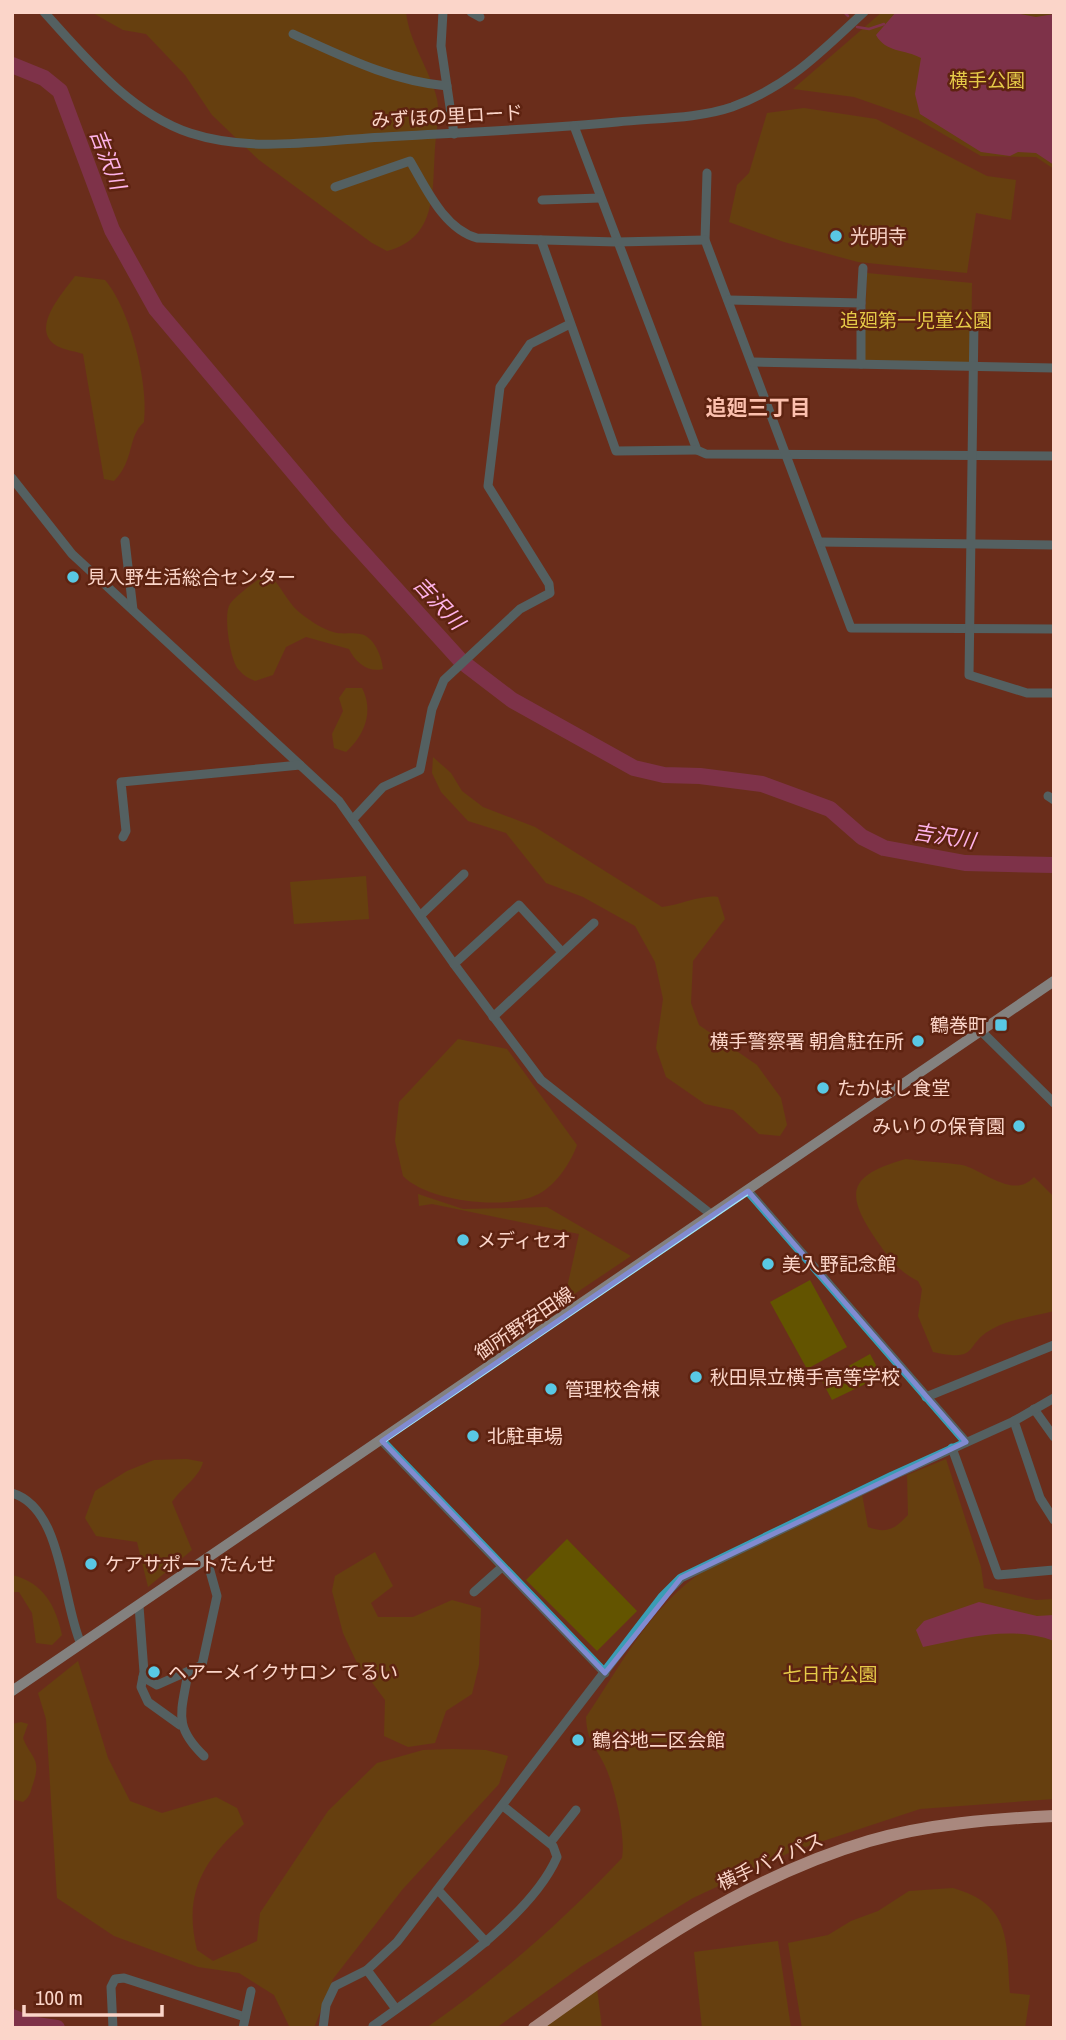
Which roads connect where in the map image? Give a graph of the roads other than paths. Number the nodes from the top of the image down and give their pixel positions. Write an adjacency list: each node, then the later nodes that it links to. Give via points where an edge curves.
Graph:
1 (44, 12): 7 (street, みずほの里ロード, via 114,85 161,120 189,132 250,144)
2 (443, 12): 5 (street, via 441,46)
3 (864, 12): 6 (street, みずほの里ロード, via 780,86 730,108)
4 (293, 34): 5 (street, via 374,71)
5 (447, 86): 7 (street)
6 (574, 126): 7 (street, みずほの里ロード); 10 (street)
7 (454, 134)
8 (707, 173): 13 (street)
9 (335, 187): 12 (street, via 410,161 436,204 467,235)
10 (600, 198): 11 (street); 14 (street)
11 (542, 200)
12 (541, 240): 14 (street); 19 (street)
13 (705, 240): 14 (street); 16 (street)
14 (617, 242): 24 (street)
15 (863, 268): 17 (street)
16 (728, 300): 17 (street); 20 (street)
17 (861, 303): 21 (street)
18 (974, 322): 22 (street)
19 (570, 324): 24 (street, via 616,451); 38 (street, via 530,344 500,387 488,486 550,584 550,593 520,609 456,666 444,680 432,709 420,770 383,787)
20 (752, 362): 21 (street); 25 (street)
21 (861, 364): 22 (street)
22 (974, 367): 23 (street); 26 (street)
23 (1054, 368)
24 (697, 450): 25 (street, via 706,454)
25 (785, 453): 26 (street); 30 (street)
26 (972, 456): 27 (street); 31 (street)
27 (1054, 456)
28 (12, 478): 33 (street, via 72,554)
29 (125, 541): 33 (street)
30 (819, 542): 31 (street); 34 (street, via 851,628)
31 (973, 543): 32 (street); 34 (street)
32 (1054, 545)
33 (133, 610): 37 (street)
34 (972, 628): 35 (street); 36 (street, via 969,675 1027,693)
35 (1054, 629)
36 (1054, 693)
37 (300, 765): 38 (street); 39 (street, via 121,782)
38 (354, 818): 41 (street)
39 (123, 837)
40 (464, 874): 41 (street)
41 (421, 915): 44 (street)
42 (594, 923): 43 (street)
43 (562, 952): 44 (street, via 519,905); 46 (street)
44 (454, 964): 46 (street)
45 (1054, 981): 47 (main road, 御所野安田線)
46 (493, 1017): 50 (street, via 541,1080 563,1100)
47 (981, 1031): 48 (street); 49 (main road, 御所野安田線)
48 (1054, 1103)
49 (748, 1191): 50 (main road, 御所野安田線); 52 (street)
50 (712, 1215): 57 (main road, 御所野安田線)
51 (1054, 1346): 52 (street)
52 (926, 1397): 58 (street)
53 (1054, 1398): 54 (street)
54 (1034, 1409): 55 (street); 56 (street)
55 (1014, 1421): 58 (street); 61 (street)
56 (1054, 1437)
57 (382, 1441): 63 (main road, 御所野安田線); 64 (street)
58 (966, 1443): 59 (street)
59 (952, 1448): 65 (street, via 998,1575); 70 (street, via 681,1578)
60 (12, 1493): 68 (street, via 37,1507 49,1531)
61 (1050, 1509): 62 (street)
62 (1054, 1520)
63 (207, 1560): 67 (main road, 御所野安田線); 69 (street, via 217,1596 202,1665)
64 (502, 1567): 66 (street); 70 (street)
65 (1054, 1570)
66 (474, 1592)
67 (139, 1606): 68 (main road, 御所野安田線); 71 (street)
68 (81, 1644): 72 (main road, 御所野安田線)
69 (188, 1672): 71 (street, via 158,1685); 73 (street)
70 (605, 1673): 75 (street)
71 (143, 1677): 73 (street, via 141,1687 148,1702)
72 (12, 1691)
73 (180, 1725): 74 (street)
74 (204, 1756)
75 (503, 1806): 78 (street); 79 (street)
76 (576, 1810): 78 (street)
77 (1054, 1816): 89 (highway, 横手バイパス, via 928,1829 869,1841 773,1877 727,1899 644,1950)
78 (550, 1843): 80 (street, via 557,1857 549,1877)
79 (438, 1890): 80 (street); 81 (street)
80 (486, 1942): 83 (street)
81 (368, 1970): 83 (street); 88 (street, via 334,1986)
82 (251, 1991): 84 (street)
83 (396, 2009): 85 (street)
84 (245, 2017): 86 (street, via 124,1978 115,1979 111,1987); 87 (street)
85 (373, 2026)
86 (113, 2028)
87 (243, 2028)
88 (323, 2028)
89 (534, 2028)

